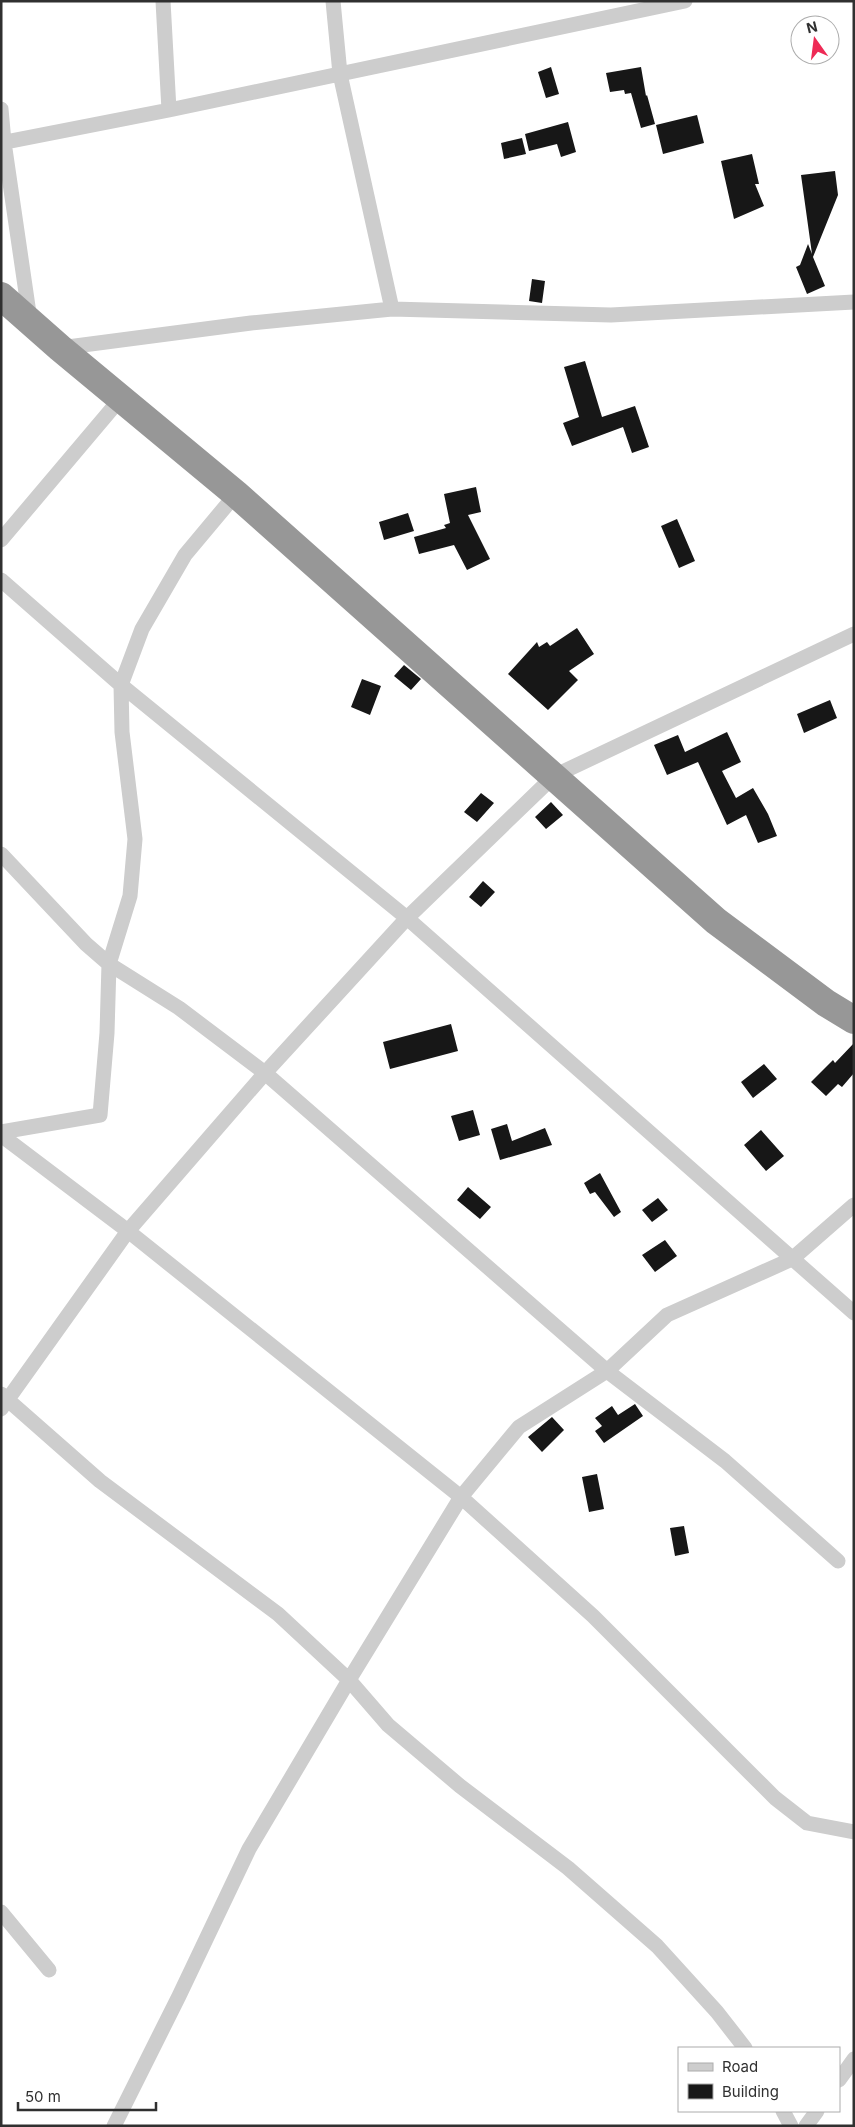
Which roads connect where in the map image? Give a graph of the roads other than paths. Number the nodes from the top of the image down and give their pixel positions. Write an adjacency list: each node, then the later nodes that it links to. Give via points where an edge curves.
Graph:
1 (163, 1): 6 (street)
2 (333, 1): 4 (street)
3 (685, 1): 4 (street)
4 (340, 74): 6 (street); 10 (street)
5 (1, 110): 7 (street)
6 (169, 110): 7 (street)
7 (3, 142): 11 (street)
8 (1, 296): 11 (highway)
9 (854, 302): 10 (street, via 611,316)
10 (392, 309): 12 (street, via 251,323)
11 (30, 320): 12 (highway)
12 (60, 348): 13 (highway)
13 (121, 398): 14 (highway); 15 (street)
14 (236, 494): 18 (street, via 186,554 142,628); 19 (highway)
15 (1, 540)
16 (1, 580): 18 (street)
17 (854, 634): 19 (street)
18 (121, 684): 21 (street); 22 (street, via 122,732 136,839 130,896)
19 (554, 776): 21 (street); 23 (highway, via 716,921 826,1003)
20 (1, 854): 22 (street)
21 (407, 918): 24 (street); 28 (street)
22 (109, 964): 24 (street, via 179,1008); 25 (street, via 108,1033 100,1115)
23 (854, 1020)
24 (265, 1073): 27 (street); 30 (street)
25 (1, 1134): 27 (street)
26 (854, 1205): 28 (street)
27 (128, 1231): 31 (street); 32 (street)
28 (792, 1259): 29 (street); 30 (street, via 667,1315)
29 (854, 1314)
30 (607, 1371): 32 (street, via 519,1427); 33 (street, via 724,1461)
31 (4, 1401): 34 (street, via 100,1481 278,1614)
32 (461, 1497): 34 (street); 35 (street, via 593,1616 776,1798 807,1823)
33 (838, 1561)
34 (349, 1680): 38 (street, via 388,1724 460,1786 568,1868 656,1946 717,2012); 43 (street, via 249,1849)
35 (854, 1832)
36 (1, 1912): 37 (street)
37 (49, 1970)
38 (744, 2047)
39 (854, 2059): 40 (street)
40 (840, 2079)
41 (784, 2112): 44 (street)
42 (816, 2112): 45 (street)
43 (114, 2126)
44 (791, 2126)
45 (806, 2126)

